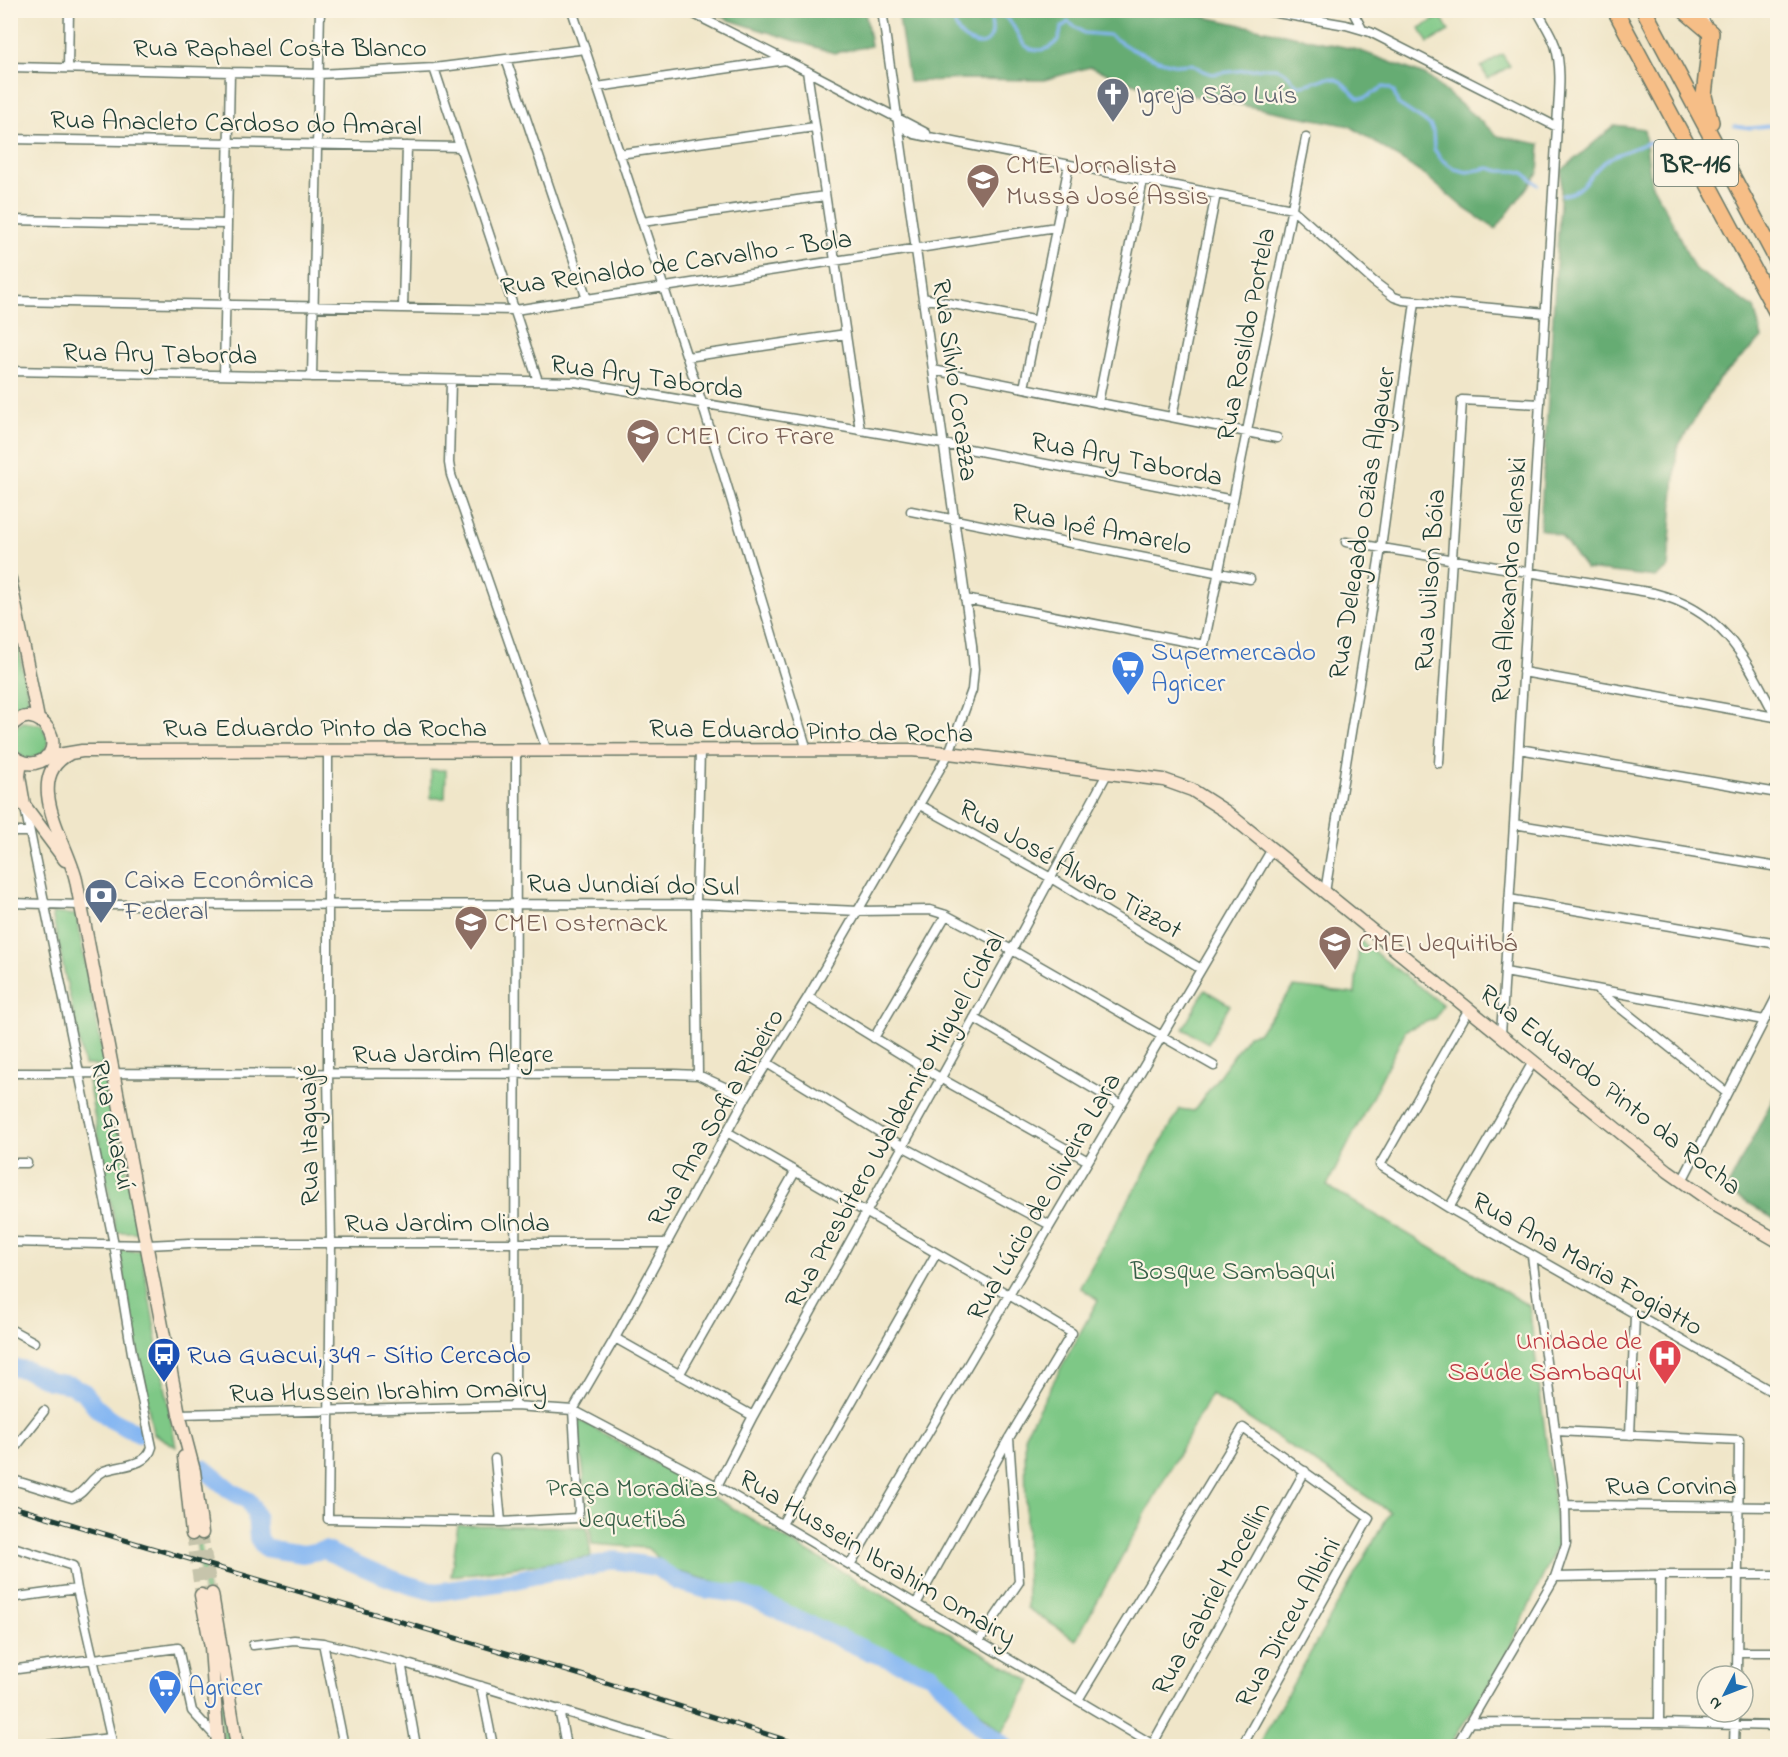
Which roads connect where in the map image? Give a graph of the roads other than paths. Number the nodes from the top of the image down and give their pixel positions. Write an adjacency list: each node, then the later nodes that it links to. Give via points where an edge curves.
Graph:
1 (69, 10): 19 (street)
2 (320, 10): 23 (street)
3 (572, 10): 15 (street)
4 (686, 10): 17 (street)
5 (882, 10): 25 (street, Rua Sílvio Corazza)
6 (1259, 10): 13 (street)
7 (1352, 10): 13 (street)
8 (1537, 10): 27 (street, Rua Alexandro Glenski, via 1557,54)
9 (1615, 10): 58 (highway, BR-116)
10 (1644, 10): 36 (highway, BR-116)
11 (1684, 10): 14 (highway)
12 (1699, 10): 14 (street)
13 (1362, 29): 27 (street)
14 (1711, 33): 36 (highway, via 1704,96)
15 (585, 50): 16 (street, Rua Raphael Costa Blanco); 24 (street)
16 (506, 59): 20 (street, Rua Raphael Costa Blanco); 50 (street)
17 (787, 60): 21 (street); 24 (street)
18 (10, 67): 19 (street, Rua Raphael Costa Blanco)
19 (68, 68): 22 (street, Rua Raphael Costa Blanco)
20 (434, 68): 23 (street, Rua Raphael Costa Blanco); 33 (street)
21 (807, 70): 25 (street); 26 (street)
22 (230, 72): 23 (street, Rua Raphael Costa Blanco); 30 (street)
23 (319, 74): 31 (street)
24 (597, 87): 34 (street)
25 (897, 119): 35 (street, via 937,138); 45 (street, Rua Sílvio Corazza)
26 (815, 127): 34 (street); 39 (street)
27 (1557, 127): 57 (street, Rua Alexandro Glenski)
28 (1306, 138): 40 (street, Rua Rosildo Portela)
29 (10, 139): 30 (street, Rua Anacleto Cardoso do Amaral)
30 (228, 143): 31 (street, Rua Anacleto Cardoso do Amaral); 43 (street)
31 (317, 144): 32 (street, Rua Anacleto Cardoso do Amaral); 54 (street)
32 (407, 146): 33 (street, Rua Anacleto Cardoso do Amaral); 55 (street)
33 (460, 147): 56 (street)
34 (619, 154): 42 (street)
35 (1069, 165): 37 (street); 44 (street)
36 (1730, 173): 47 (highway, BR-116)
37 (1143, 180): 38 (street); 70 (street)
38 (1216, 194): 40 (street); 72 (street)
39 (825, 196): 42 (street); 46 (street)
40 (1292, 209): 52 (street, via 1384,291); 74 (street, Rua Rosildo Portela)
41 (10, 220): 43 (street)
42 (642, 222): 48 (street)
43 (227, 224): 53 (street)
44 (1056, 227): 45 (street, Rua Reinaldo de Carvalho - Bola); 59 (street)
45 (916, 249): 46 (street, Rua Reinaldo de Carvalho - Bola); 49 (street, Rua Sílvio Corazza)
46 (835, 261): 48 (street, Rua Reinaldo de Carvalho - Bola); 60 (street)
47 (1778, 262)
48 (664, 287): 50 (street, Rua Reinaldo de Carvalho - Bola); 61 (street)
49 (923, 298): 59 (street); 62 (street, Rua Sílvio Corazza)
50 (587, 299): 56 (street, Rua Reinaldo de Carvalho - Bola)
51 (10, 301): 53 (street, Rua Reinaldo de Carvalho - Bola)
52 (1415, 302): 57 (street); 81 (street, Rua Delegado Ozias Algauer)
53 (225, 305): 54 (street, Rua Reinaldo de Carvalho - Bola); 64 (street)
54 (314, 306): 55 (street, Rua Reinaldo de Carvalho - Bola); 65 (street)
55 (403, 308): 56 (street, Rua Reinaldo de Carvalho - Bola)
56 (515, 310): 67 (street)
57 (1546, 313): 71 (street, Rua Alexandro Glenski)
58 (1778, 315)
59 (1038, 321): 68 (street)
60 (846, 334): 61 (street); 73 (street)
61 (687, 357): 69 (street)
62 (933, 370): 68 (street); 76 (street, Rua Sílvio Corazza)
63 (10, 371): 64 (street, Rua Ary Taborda)
64 (224, 375): 65 (street, Rua Ary Taborda)
65 (312, 377): 66 (street, Rua Ary Taborda)
66 (451, 380): 67 (street, Rua Ary Taborda); 98 (street, via 451,475)
67 (538, 381): 69 (street, Rua Ary Taborda, via 576,382)
68 (1024, 388): 70 (street)
69 (702, 403): 73 (street, Rua Ary Taborda); 95 (street)
70 (1098, 403): 72 (street)
71 (1540, 404): 82 (street, Rua Wilson Bóia, via 1462,400); 83 (street, Rua Alexandro Glenski)
72 (1172, 417): 74 (street)
73 (860, 430): 76 (street, Rua Ary Taborda)
74 (1247, 432): 75 (street); 77 (street, Rua Rosildo Portela)
75 (1277, 438)
76 (943, 444): 77 (street, Rua Ary Taborda); 79 (street, Rua Sílvio Corazza)
77 (1233, 500): 84 (street, Rua Rosildo Portela)
78 (911, 511): 79 (street, Rua Ipê Amarelo)
79 (954, 520): 84 (street, Rua Ipê Amarelo); 87 (street, Rua Sílvio Corazza)
80 (1346, 542): 81 (street)
81 (1381, 548): 82 (street); 117 (street, Rua Delegado Ozias Algauer)
82 (1452, 560): 83 (street); 103 (street, Rua Wilson Bóia)
83 (1530, 572): 88 (street, Rua Alexandro Glenski); 90 (street, via 1654,593 1696,608 1721,628 1739,650)
84 (1218, 573): 86 (street, Rua Ipê Amarelo); 87 (street, Rua Rosildo Portela, via 1204,645)
85 (10, 579): 89 (main road)
86 (1250, 579)
87 (965, 599): 100 (street, Rua Sílvio Corazza, via 973,680)
88 (1523, 672): 90 (street); 93 (street, Rua Alexandro Glenski)
89 (38, 719): 91 (main road, via 24,718); 92 (main road, Rua Eduardo Pinto da Rocha)
90 (1776, 719)
91 (10, 728)
92 (52, 735): 99 (main road, Rua Eduardo Pinto da Rocha); 102 (main road, via 51,750)
93 (1519, 748): 106 (street); 110 (street, Rua Alexandro Glenski)
94 (700, 750): 95 (main road, Rua Eduardo Pinto da Rocha); 98 (main road, Rua Eduardo Pinto da Rocha); 123 (street)
95 (807, 750): 100 (main road, Rua Eduardo Pinto da Rocha)
96 (328, 751): 97 (main road, Rua Eduardo Pinto da Rocha); 99 (main road, Rua Eduardo Pinto da Rocha); 121 (street, Rua Itaguajé)
97 (516, 751): 98 (main road, Rua Eduardo Pinto da Rocha); 122 (street)
98 (547, 751)
99 (77, 752): 102 (main road, Rua Eduardo Pinto da Rocha); 105 (main road, via 58,761)
100 (950, 753): 104 (main road, Rua Eduardo Pinto da Rocha); 108 (street, Rua Ana Sofia Ribeiro)
101 (14, 757): 102 (main road, Rua Eduardo Pinto da Rocha, via 34,763); 107 (main road, Rua Guaçuí)
102 (43, 759): 105 (main road, Rua Guaçuí)
103 (1439, 763)
104 (1108, 772): 113 (main road, Rua Eduardo Pinto da Rocha, via 1164,780 1192,790 1215,803); 116 (street, Rua Presbítero Waldemiro Miguel Cidral)
105 (49, 776): 109 (main road, Rua Guaçuí, via 47,787)
106 (1778, 793)
107 (24, 805): 109 (main road, via 38,818); 112 (street, Rua Guaçuí); 115 (main road, Rua Guaçuí)
108 (920, 805): 116 (street, Rua José Álvaro Tizzot); 125 (street, Rua Ana Sofia Ribeiro)
109 (53, 817): 115 (main road, Rua Guaçuí)
110 (1514, 824): 114 (street); 118 (street, Rua Alexandro Glenski)
111 (10, 832): 112 (street)
112 (29, 832): 120 (street, Rua Guaçuí)
113 (1272, 849): 117 (main road, Rua Eduardo Pinto da Rocha); 129 (street, Rua Lúcio de Oliveira Lara)
114 (1778, 867)
115 (74, 873): 124 (main road, Rua Guaçuí)
116 (1051, 878): 128 (street, Rua Presbítero Waldemiro Miguel Cidral); 129 (street, Rua José Álvaro Tizzot)
117 (1325, 892): 134 (main road, Rua Eduardo Pinto da Rocha)
118 (1509, 898): 127 (street); 130 (street, Rua Alexandro Glenski)
119 (10, 903): 120 (street, Rua Jundiaí do Sul)
120 (43, 903): 124 (street, Rua Jundiaí do Sul); 143 (street, Rua Guaçuí)
121 (330, 904): 122 (street, Rua Jundiaí do Sul); 124 (street, Rua Jundiaí do Sul); 146 (street, Rua Itaguajé)
122 (515, 904): 123 (street, Rua Jundiaí do Sul); 147 (street)
123 (696, 904): 125 (street, Rua Jundiaí do Sul); 148 (street)
124 (81, 905): 144 (main road, Rua Guaçuí)
125 (859, 911): 126 (street, Rua Jundiaí do Sul, via 930,910); 133 (street, Rua Ana Sofia Ribeiro)
126 (946, 915): 128 (street, Rua Jundiaí do Sul); 139 (street)
127 (1778, 944)
128 (1012, 950): 135 (street, Rua Presbítero Waldemiro Miguel Cidral); 138 (street, Rua Jundiaí do Sul)
129 (1201, 969): 138 (street, Rua Lúcio de Oliveira Lara)
130 (1505, 972): 131 (street); 137 (street, Rua Alexandro Glenski)
131 (1596, 989): 136 (street); 150 (street)
132 (1778, 994): 136 (street)
133 (808, 997): 139 (street); 141 (street, Rua Ana Sofia Ribeiro)
134 (1469, 1009): 137 (main road, Rua Eduardo Pinto da Rocha); 160 (street, Rua Ana Maria Fogiatto, via 1380,1165)
135 (974, 1018): 149 (street, Rua Presbítero Waldemiro Miguel Cidral); 152 (street)
136 (1764, 1020): 150 (street)
137 (1501, 1035): 140 (main road, Rua Eduardo Pinto da Rocha)
138 (1161, 1037): 142 (street, Rua Jundiaí do Sul); 152 (street, Rua Lúcio de Oliveira Lara)
139 (874, 1038): 149 (street)
140 (1533, 1062): 159 (main road, Rua Eduardo Pinto da Rocha); 160 (street)
141 (767, 1063): 151 (street, Rua Ana Sofia Ribeiro); 154 (street)
142 (1214, 1066)
143 (78, 1072): 144 (street, Rua Jardim Alegre); 145 (street, Rua Jardim Alegre); 168 (street, Rua Guaçuí)
144 (113, 1072): 146 (street, Rua Jardim Alegre); 169 (main road, Rua Guaçuí)
145 (10, 1073)
146 (328, 1074): 147 (street, Rua Jardim Alegre); 166 (street, Rua Itaguajé)
147 (514, 1074): 148 (street, Rua Jardim Alegre); 167 (street)
148 (698, 1075): 151 (street, Rua Jardim Alegre)
149 (940, 1078): 154 (street, Rua Presbítero Waldemiro Miguel Cidral); 155 (street)
150 (1727, 1093): 159 (street)
151 (746, 1097): 153 (street, Rua Ana Sofia Ribeiro)
152 (1121, 1105): 155 (street, Rua Lúcio de Oliveira Lara)
153 (727, 1132): 158 (street); 165 (street, Rua Ana Sofia Ribeiro)
154 (902, 1146): 161 (street, Rua Presbítero Waldemiro Miguel Cidral); 162 (street)
155 (1088, 1161): 162 (street, Rua Lúcio de Oliveira Lara)
156 (10, 1163): 157 (street)
157 (27, 1163)
158 (795, 1172): 161 (street); 177 (street)
159 (1682, 1181): 163 (main road, Rua Eduardo Pinto da Rocha)
160 (1449, 1208): 171 (street, Rua Ana Maria Fogiatto)
161 (866, 1212): 170 (street); 184 (street, Rua Presbítero Waldemiro Miguel Cidral)
162 (1050, 1225): 172 (street, Rua Lúcio de Oliveira Lara)
163 (1778, 1240)
164 (10, 1242): 168 (street, Rua Jardim Olinda)
165 (668, 1242): 167 (street, Rua Jardim Olinda); 175 (street, Rua Ana Sofia Ribeiro)
166 (331, 1243): 167 (street, Rua Jardim Olinda); 169 (street, Rua Jardim Olinda); 182 (street, Rua Itaguajé)
167 (515, 1243): 179 (street)
168 (114, 1244): 169 (street, Rua Jardim Olinda); 191 (street, Rua Guaçuí, via 152,1443 150,1455 99,1474 76,1497 68,1498)
169 (147, 1245): 183 (main road, Rua Guaçuí)
170 (936, 1254): 172 (street); 197 (street)
171 (1532, 1256): 173 (street, Rua Ana Maria Fogiatto); 185 (street)
172 (1009, 1295): 187 (street, via 1072,1333); 200 (street, Rua Lúcio de Oliveira Lara)
173 (1635, 1315): 178 (street, Rua Ana Maria Fogiatto); 186 (street)
174 (10, 1329): 176 (street)
175 (615, 1338): 177 (street); 180 (street, Rua Ana Sofia Ribeiro)
176 (34, 1342)
177 (679, 1375): 184 (street)
178 (1778, 1395)
179 (515, 1406): 180 (street, Rua Hussein Ibrahim Omairy); 182 (street, Rua Hussein Ibrahim Omairy)
180 (573, 1410): 192 (street, Rua Hussein Ibrahim Omairy); 196 (street, via 577,1518)
181 (44, 1411): 188 (street)
182 (329, 1411): 183 (street, Rua Hussein Ibrahim Omairy); 196 (street, Rua Itaguajé, via 328,1519)
183 (179, 1414): 198 (main road, Rua Guaçuí, via 196,1484)
184 (753, 1416): 192 (street, Rua Presbítero Waldemiro Miguel Cidral)
185 (1556, 1431): 186 (street); 193 (street)
186 (1630, 1435): 194 (street, via 1739,1440)
187 (1010, 1438): 207 (street); 208 (street, via 1019,1582)
188 (10, 1454)
189 (495, 1459): 196 (street)
190 (1305, 1471): 218 (street, via 1243,1428); 234 (street, Rua Gabriel Mocellin); 235 (street, Rua Dirceu Albini, via 1369,1518)
191 (10, 1479)
192 (717, 1486): 197 (street, Rua Hussein Ibrahim Omairy)
193 (1565, 1505): 194 (street, Rua Corvina); 204 (street, via 1566,1544)
194 (1738, 1506): 195 (street, Rua Corvina); 202 (street)
195 (1778, 1507)
196 (501, 1522)
197 (782, 1524): 200 (street, Rua Hussein Ibrahim Omairy)
198 (197, 1534)
199 (10, 1546): 205 (street, via 73,1566)
200 (850, 1565): 207 (street, Rua Hussein Ibrahim Omairy)
201 (1660, 1575): 202 (street); 204 (street); 221 (street)
202 (1738, 1575): 203 (street); 211 (street)
203 (1778, 1575)
204 (1556, 1577): 220 (street)
205 (77, 1589): 206 (street); 213 (street)
206 (10, 1598)
207 (916, 1604): 208 (street, Rua Hussein Ibrahim Omairy)
208 (979, 1641): 218 (street, Rua Hussein Ibrahim Omairy)
209 (323, 1642): 210 (street, via 294,1640); 214 (street); 229 (street)
210 (253, 1645)
211 (1738, 1652): 212 (street); 215 (street)
212 (1778, 1652)
213 (93, 1661): 216 (street); 224 (street); 225 (street, via 178,1648 192,1711)
214 (401, 1662): 217 (street); 230 (street)
215 (1738, 1664)
216 (10, 1670)
217 (481, 1686): 219 (street); 231 (street)
218 (1078, 1700): 234 (street, Rua Hussein Ibrahim Omairy)
219 (559, 1709): 226 (street); 232 (street)
220 (1471, 1722): 221 (street); 236 (street)
221 (1659, 1723): 222 (street)
222 (1735, 1726): 223 (street); 237 (street)
223 (1778, 1726)
224 (112, 1742): 227 (street)
225 (218, 1742): 228 (main road, via 206,1594)
226 (657, 1742): 233 (street)
227 (37, 1746)
228 (237, 1746)
229 (344, 1746)
230 (416, 1746)
231 (493, 1746)
232 (566, 1746)
233 (678, 1746)
234 (1154, 1746)
235 (1242, 1746)
236 (1456, 1746)
237 (1734, 1746)

